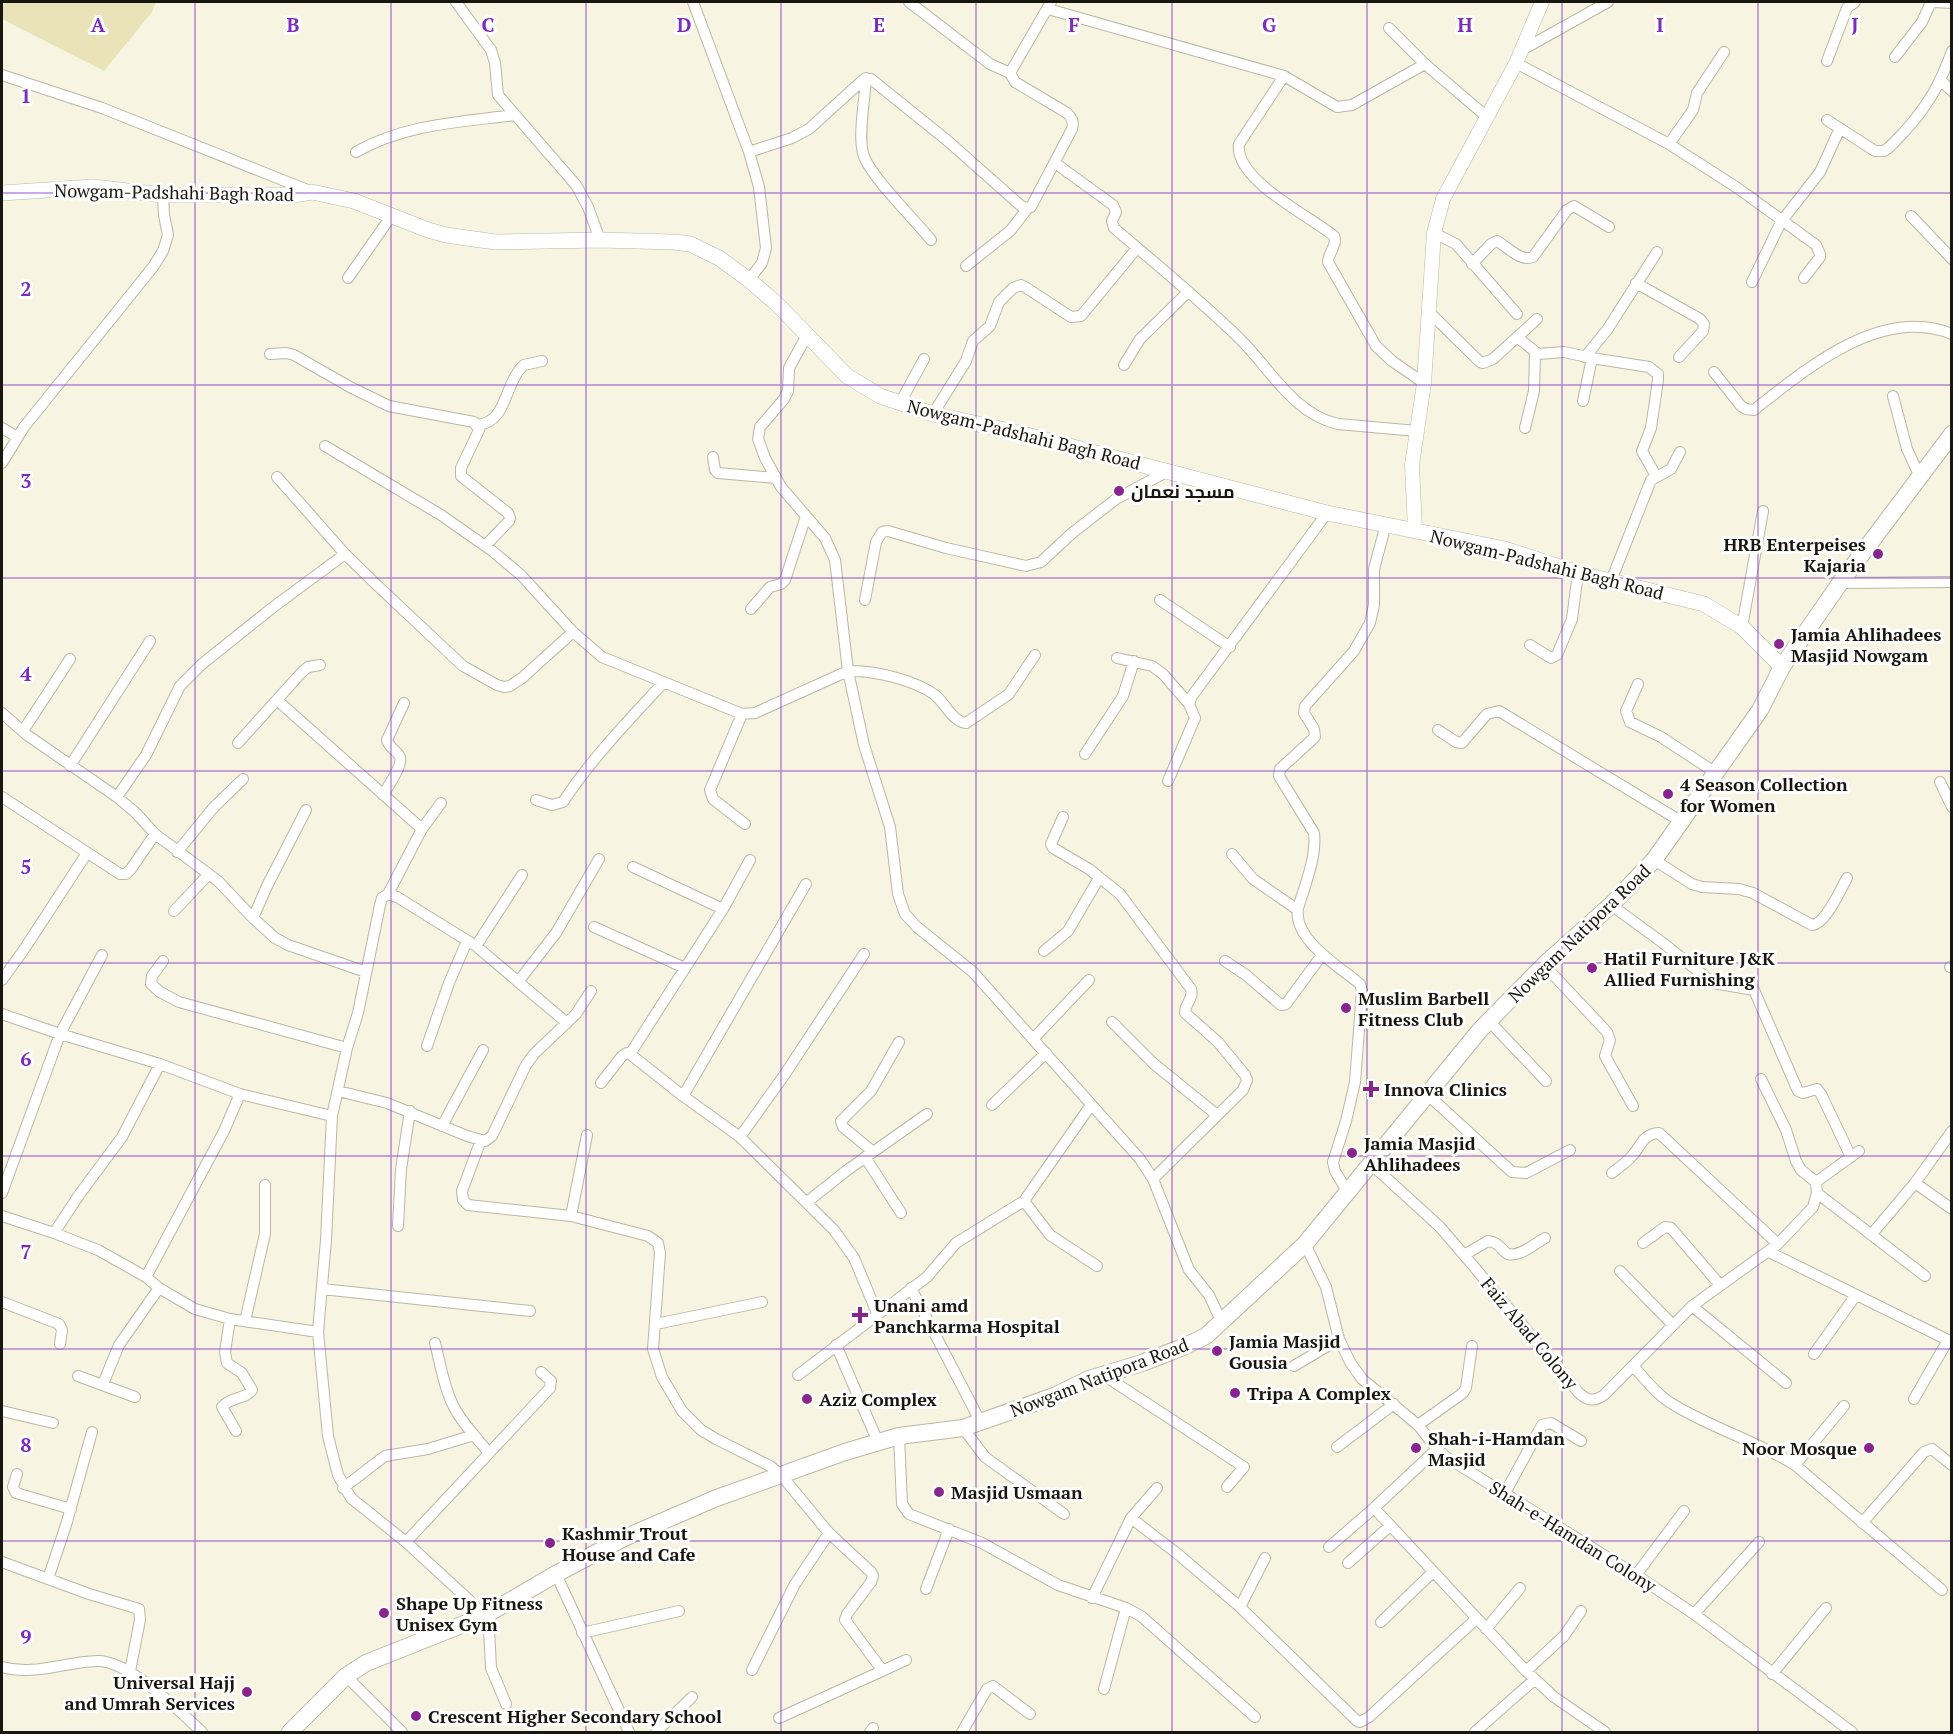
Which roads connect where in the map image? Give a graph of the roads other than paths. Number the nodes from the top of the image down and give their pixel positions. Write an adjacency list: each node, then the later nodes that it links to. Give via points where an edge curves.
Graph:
1 (456, 2): 23 (street, via 491,50 496,90)
2 (693, 2): 29 (street)
3 (909, 2): 17 (street, via 990,64)
4 (1541, 2): 13 (street)
5 (1608, 2): 13 (street)
6 (1856, 2): 15 (street, via 1847,8)
7 (1933, 2): 8 (street); 14 (street)
8 (1952, 3)
9 (1050, 5): 17 (street); 19 (street)
10 (1389, 28): 16 (street)
11 (1952, 51): 21 (street)
12 (1724, 52): 27 (street, via 1697,93 1693,110)
13 (1519, 56): 24 (street); 27 (street)
14 (1895, 57)
15 (1827, 61)
16 (1425, 64): 19 (street, via 1341,108); 24 (street)
17 (1010, 73): 30 (street, via 1015,82 1072,117 1072,129)
18 (2, 75): 31 (street, via 102,108)
19 (1284, 76): 67 (street, via 1239,144 1241,158 1259,184 1334,236 1328,262 1368,335 1383,355)
20 (866, 78): 29 (street, via 809,129); 34 (street, via 876,81); 41 (street, via 864,158)
21 (1941, 81): 22 (street); 26 (street, via 1924,109 1884,152 1875,151)
22 (1952, 91)
23 (515, 115): 28 (street, via 415,129 373,142); 40 (street, via 576,185)
24 (1487, 117): 39 (street, via 1443,199)
25 (1827, 120): 26 (street)
26 (1840, 128): 37 (street, via 1820,172)
27 (1669, 144): 37 (street, via 1739,189)
28 (357, 152)
29 (749, 152): 49 (street, via 762,202 766,248 762,263)
30 (1055, 163): 34 (street, via 1034,204); 42 (street, via 1113,206 1114,228)
31 (312, 192): 33 (main road, Nowgam-Padshahi Bagh Road); 35 (main road, Nowgam-Padshahi Bagh Road)
32 (2, 193): 33 (main road, Nowgam-Padshahi Bagh Road, via 93,187)
33 (163, 195): 77 (street, via 168,235 163,252)
34 (1028, 208): 46 (street, via 1010,231)
35 (392, 215): 40 (main road, Nowgam-Padshahi Bagh Road, via 446,235 495,242); 47 (street)
36 (1911, 216): 44 (street)
37 (1781, 222): 48 (street, via 1816,245 1820,254); 50 (street)
38 (1609, 227): 45 (street, via 1574,206 1533,257 1522,258 1497,241)
39 (1434, 233): 45 (street, via 1456,244); 53 (street)
40 (600, 240): 49 (main road, Nowgam-Padshahi Bagh Road, via 690,244 719,258)
41 (931, 240)
42 (1137, 248): 52 (street); 71 (street, via 1081,316 1071,317 1021,285 1013,288 997,306 990,326 973,341 966,361)
43 (1656, 252): 51 (street)
44 (1952, 259)
45 (1472, 264): 54 (street)
46 (966, 266)
47 (348, 278)
48 (1804, 278)
49 (749, 280): 57 (main road, Nowgam-Padshahi Bagh Road)
50 (1752, 282)
51 (1636, 283): 61 (street, via 1704,324 1703,331); 62 (street)
52 (1188, 292): 65 (street, via 1140,339); 75 (street, via 1244,343 1279,384 1318,417 1338,424)
53 (1428, 311): 58 (street, via 1480,362 1493,359); 67 (street)
54 (1517, 314)
55 (1537, 319): 58 (street)
56 (1952, 334): 66 (street, via 1913,326 1876,333 1823,359 1754,410 1741,406)
57 (806, 337): 70 (main road, Nowgam-Padshahi Bagh Road, via 847,376); 86 (street, via 789,368 788,391 758,434 760,447)
58 (1517, 337): 59 (street)
59 (1535, 352): 62 (street, via 1564,352); 74 (street, via 1534,391)
60 (270, 354): 72 (street, via 294,355 389,406 470,420)
61 (1679, 357)
62 (1589, 358): 69 (street); 83 (street, via 1649,367 1658,374 1651,428 1642,451)
63 (924, 359): 70 (street)
64 (542, 361): 72 (street, via 524,365 494,419)
65 (1124, 365)
66 (1714, 372)
67 (1424, 383): 75 (street)
68 (1893, 396): 85 (street, via 1906,449)
69 (1582, 401)
70 (900, 403): 71 (main road, Nowgam-Padshahi Bagh Road)
71 (933, 414): 82 (main road, Nowgam-Padshahi Bagh Road)
72 (477, 425): 92 (street, via 479,430 461,476 510,518)
73 (2, 428): 77 (street)
74 (1525, 428)
75 (1417, 431): 91 (street, via 1411,478)
76 (1952, 434): 85 (main road, Nowgam Natipora Road)
77 (17, 437): 81 (street)
78 (326, 446): 92 (street)
79 (1680, 452): 83 (street, via 1671,469)
80 (713, 457): 86 (street, via 715,470 721,474)
81 (2, 463)
82 (1168, 471): 88 (main road, Nowgam-Padshahi Bagh Road); 98 (street, via 1116,499 1033,565 882,532 876,542)
83 (1656, 476): 95 (street, via 1648,486)
84 (277, 477): 93 (street)
85 (1920, 477): 97 (main road, Nowgam Natipora Road)
86 (776, 478): 89 (street)
87 (1763, 511): 101 (street)
88 (1327, 513): 90 (main road, Nowgam-Padshahi Bagh Road); 105 (street)
89 (806, 516): 100 (street, via 785,580 770,587); 112 (street, via 825,538 835,560)
90 (1386, 524): 91 (main road, Nowgam-Padshahi Bagh Road); 156 (street, via 1374,569 1370,623 1354,651 1305,706 1304,713 1315,733 1313,740 1279,772 1315,840)
91 (1415, 530): 94 (main road, Nowgam-Padshahi Bagh Road, via 1505,549)
92 (485, 546): 102 (street, via 521,575)
93 (345, 554): 102 (street, via 463,666 497,685 510,686 522,678); 131 (street, via 202,664 180,686 146,754)
94 (1578, 573): 95 (main road, Nowgam-Padshahi Bagh Road); 104 (street, via 1572,619 1557,655 1551,658)
95 (1611, 581): 101 (main road, Nowgam-Padshahi Bagh Road, via 1704,604)
96 (1952, 582): 97 (street)
97 (1840, 583): 111 (main road, Nowgam Natipora Road)
98 (865, 600)
99 (1160, 600): 105 (street)
100 (751, 609)
101 (1742, 627): 111 (main road, Nowgam-Padshahi Bagh Road)
102 (573, 632): 113 (street, via 602,657)
103 (150, 641): 124 (street)
104 (1530, 645)
105 (1230, 647): 117 (street)
106 (1035, 655): 112 (street, via 1008,694 966,723 958,721 928,691 883,674)
107 (1117, 658): 109 (street)
108 (70, 659): 121 (street)
109 (1134, 662): 117 (street, via 1159,670); 123 (street, via 1123,696)
110 (320, 665): 115 (street, via 306,669)
111 (1782, 667): 125 (main road, Nowgam Natipora Road, via 1760,710)
112 (848, 671): 119 (street, via 761,711); 179 (street, via 864,745 890,827 898,894 905,914 973,972)
113 (664, 682): 119 (street); 132 (street, via 602,749 563,802 552,805)
114 (1638, 684): 125 (street, via 1626,711 1630,722)
115 (277, 700): 122 (street); 129 (street)
116 (404, 704): 129 (street, via 387,740 402,761)
117 (1189, 704): 127 (street, via 1195,718)
118 (2, 713): 121 (street)
119 (742, 714): 138 (street, via 710,790 713,799)
120 (1438, 730): 137 (street, via 1462,743 1487,714 1499,711)
121 (23, 731): 124 (street)
122 (238, 743)
123 (1085, 754)
124 (70, 766): 131 (street)
125 (1716, 773): 137 (main road, Nowgam Natipora Road)
126 (243, 779): 142 (street)
127 (1168, 782)
128 (1940, 782): 134 (street)
129 (383, 795): 139 (street)
130 (2, 797): 141 (street)
131 (117, 797): 140 (street)
132 (536, 800)
133 (441, 803): 139 (street)
134 (1952, 807)
135 (306, 810): 158 (street)
136 (1063, 817): 150 (street, via 1051,844 1053,848)
137 (1682, 822): 146 (main road, Nowgam Natipora Road)
138 (745, 824)
139 (422, 829): 153 (street)
140 (155, 834): 141 (street, via 126,874 118,873); 142 (street)
141 (87, 852): 170 (street)
142 (177, 852): 148 (street)
143 (1232, 854): 156 (street, via 1253,879)
144 (599, 859): 172 (street, via 556,933)
145 (750, 860): 155 (street)
146 (1654, 860): 151 (street, via 1692,884 1753,893 1812,925 1824,919); 154 (main road, Nowgam Natipora Road)
147 (633, 867): 155 (street)
148 (209, 874): 157 (street); 158 (street)
149 (522, 875): 160 (street)
150 (1099, 878): 161 (street, via 1068,931); 199 (street, via 1127,901 1189,984 1193,993 1185,1010 1187,1016 1218,1042 1245,1075 1243,1090)
151 (1847, 878)
152 (806, 884): 193 (street)
153 (388, 894): 160 (street); 169 (street, via 380,905)
154 (1611, 905): 167 (main road, Nowgam Natipora Road); 213 (street, via 1713,983 1754,990 1798,1091 1817,1089 1855,1154)
155 (723, 909): 168 (street)
156 (1298, 910): 164 (street, via 1300,927)
157 (174, 911)
158 (253, 918): 169 (street, via 288,945)
159 (594, 927): 168 (street)
160 (471, 943): 172 (street); 181 (street, via 449,983)
161 (1044, 951)
162 (864, 954): 204 (street)
163 (102, 955): 178 (street)
164 (1322, 955): 166 (street, via 1286,1004 1281,1005); 214 (street, via 1356,981 1362,991 1355,1082 1333,1162)
165 (163, 961): 182 (street, via 152,976 152,984 179,1002)
166 (1225, 961)
167 (1544, 965): 175 (main road, Nowgam Natipora Road); 196 (street, via 1607,1032 1610,1040 1605,1056)
168 (685, 968): 185 (street)
169 (366, 972): 182 (street)
170 (2, 980)
171 (1089, 980): 179 (street)
172 (518, 982): 177 (street)
173 (591, 990): 177 (street)
174 (2, 1014): 178 (street)
175 (1489, 1021): 188 (street); 192 (main road, Nowgam Natipora Road)
176 (1112, 1022): 199 (street, via 1154,1064)
177 (567, 1023): 205 (street, via 534,1054 492,1136)
178 (60, 1034): 186 (street); 215 (street)
179 (1033, 1039): 184 (street)
180 (899, 1042): 207 (street, via 871,1091 841,1121)
181 (427, 1046)
182 (347, 1048): 190 (street)
183 (483, 1050): 201 (street)
184 (1046, 1053): 194 (street); 195 (street)
185 (630, 1054): 189 (street, via 622,1056); 193 (street)
186 (160, 1064): 191 (street); 223 (street, via 122,1137)
187 (1761, 1079): 213 (street, via 1796,1161)
188 (1546, 1081)
189 (601, 1083)
190 (338, 1091): 197 (street); 200 (street)
191 (240, 1094): 200 (street); 234 (street, via 225,1131)
192 (1428, 1095): 206 (street, via 1512,1172 1526,1173); 208 (main road, Nowgam Natipora Road)
193 (684, 1096): 204 (street)
194 (992, 1105)
195 (1091, 1105): 210 (street, via 1133,1150); 217 (street)
196 (1634, 1106)
197 (410, 1111): 201 (street); 222 (street, via 401,1169)
198 (927, 1114): 207 (street)
199 (1217, 1115): 210 (street)
200 (333, 1116): 238 (street)
201 (442, 1126): 205 (street)
202 (1952, 1131): 211 (street)
203 (587, 1135): 221 (street)
204 (740, 1137): 216 (street)
205 (481, 1140): 221 (street, via 462,1191 464,1202)
206 (1570, 1150)
207 (869, 1154): 216 (street); 219 (street)
208 (1370, 1163): 214 (main road, Nowgam Natipora Road); 230 (street, Faiz Abad Colony, via 1440,1227)
209 (1612, 1173): 228 (street, via 1633,1156 1643,1139 1659,1133)
210 (1153, 1179): 247 (street, via 1189,1270 1209,1295)
211 (1915, 1183): 218 (street); 224 (street)
212 (265, 1185): 246 (street, via 265,1234)
213 (1816, 1188): 224 (street); 228 (street, Faiz Abad Colony, via 1813,1207)
214 (1347, 1191): 227 (main road, Nowgam Natipora Road)
215 (2, 1193)
216 (807, 1202): 244 (street, via 849,1249)
217 (1024, 1202): 231 (street, via 1050,1235); 237 (street, via 956,1244 932,1272)
218 (1952, 1209)
219 (901, 1213)
220 (2, 1216): 223 (street)
221 (571, 1216): 248 (street, via 648,1236 658,1243)
222 (399, 1226)
223 (54, 1233): 234 (street, via 98,1250)
224 (1871, 1236): 233 (street)
225 (1545, 1238): 230 (street, via 1514,1255 1492,1241)
226 (1643, 1243): 235 (street, via 1665,1227 1671,1228)
227 (1305, 1244): 247 (main road, Nowgam Natipora Road); 251 (street, Shah-e-Hamdan Colony, via 1326,1287)
228 (1778, 1244): 229 (street, Faiz Abad Colony)
229 (1769, 1252): 235 (street, Faiz Abad Colony); 239 (street)
230 (1464, 1255): 259 (street, Faiz Abad Colony, via 1583,1397 1597,1400)
231 (1097, 1266)
232 (1620, 1271): 249 (street)
233 (1925, 1276)
234 (146, 1277): 236 (street)
235 (1720, 1285): 242 (street, Faiz Abad Colony)
236 (159, 1288): 245 (street, via 195,1309); 265 (street, via 119,1345)
237 (911, 1288): 244 (street); 272 (street)
238 (322, 1289): 243 (street); 250 (street)
239 (1856, 1295): 252 (street); 257 (street)
240 (762, 1302): 248 (street)
241 (2, 1304): 254 (street, via 59,1324)
242 (1692, 1306): 249 (street, Faiz Abad Colony); 264 (street)
243 (530, 1311)
244 (878, 1312): 255 (street)
245 (230, 1319): 246 (street); 276 (street, via 227,1363 242,1373 252,1389 222,1407)
246 (245, 1321): 250 (street)
247 (1222, 1323): 261 (main road, Nowgam Natipora Road, via 1183,1347)
248 (656, 1324): 287 (street, via 655,1359 682,1411 701,1430 754,1456)
249 (1672, 1324): 259 (street, Faiz Abad Colony)
250 (318, 1332): 289 (street, via 328,1436)
251 (1339, 1339): 258 (street); 268 (street, Shah-e-Hamdan Colony, via 1362,1379)
252 (1950, 1341): 267 (street)
253 (435, 1342): 277 (street, via 452,1405)
254 (60, 1344)
255 (836, 1346): 262 (street); 280 (street)
256 (1472, 1346): 273 (street, via 1466,1388)
257 (1814, 1354)
258 (1294, 1366)
259 (1634, 1367): 284 (street, via 1673,1405)
260 (541, 1372): 283 (street, via 552,1385)
261 (1102, 1374): 272 (main road, Nowgam Natipora Road); 288 (street, via 1244,1467)
262 (798, 1375)
263 (78, 1376): 265 (street)
264 (1786, 1383)
265 (103, 1384): 266 (street)
266 (135, 1397)
267 (1914, 1399)
268 (1394, 1404): 273 (street, Shah-e-Hamdan Colony); 281 (street)
269 (1844, 1406): 284 (street)
270 (2, 1411): 271 (street)
271 (53, 1422)
272 (980, 1422): 274 (main road, Nowgam Natipora Road)
273 (1418, 1425): 282 (street, Shah-e-Hamdan Colony)
274 (963, 1428): 278 (main road, Nowgam Natipora Road); 295 (street, via 985,1457)
275 (92, 1431): 293 (street)
276 (236, 1431)
277 (474, 1435): 283 (street); 289 (street, via 428,1449 385,1456)
278 (899, 1436): 280 (main road, Nowgam Natipora Road); 299 (street, via 903,1507 909,1514)
279 (1581, 1441): 291 (street, via 1551,1423 1542,1425)
280 (878, 1442): 287 (main road, Nowgam Natipora Road)
281 (1337, 1447)
282 (1437, 1449): 291 (street, Shah-e-Hamdan Colony); 292 (street)
283 (489, 1453): 301 (street)
284 (1795, 1465): 297 (street)
285 (1952, 1465): 297 (street, via 1932,1449 1924,1452)
286 (16, 1474): 293 (street, via 16,1493)
287 (781, 1475): 300 (street); 308 (main road, Nowgam Natipora Road, via 624,1538)
288 (1227, 1487)
289 (343, 1488): 301 (street, via 359,1506)
290 (1157, 1488): 296 (street)
291 (1504, 1493): 309 (street, Shah-e-Hamdan Colony)
292 (1374, 1508): 298 (street); 303 (street)
293 (71, 1509): 310 (street)
294 (1684, 1510): 309 (street)
295 (1064, 1514)
296 (1131, 1518): 314 (street); 315 (street)
297 (1862, 1523): 313 (street)
298 (1390, 1526): 306 (street); 307 (street)
299 (949, 1529): 311 (street); 314 (street, via 1058,1585)
300 (829, 1533): 328 (street, via 795,1584); 329 (street, via 873,1574 845,1620)
301 (406, 1542): 321 (street)
302 (1759, 1542): 320 (street)
303 (1329, 1547)
304 (1265, 1558): 315 (street)
305 (2, 1562): 310 (street)
306 (1348, 1563)
307 (1433, 1572): 322 (street); 323 (street)
308 (556, 1574): 321 (main road, Nowgam Natipora Road); 325 (street)
309 (1636, 1575): 320 (street, Shah-e-Hamdan Colony)
310 (48, 1579): 330 (street, via 139,1609)
311 (926, 1588)
312 (1520, 1588): 324 (street)
313 (1942, 1590)
314 (1092, 1598): 316 (street)
315 (1240, 1607): 322 (street, via 1360,1722)
316 (1126, 1608): 335 (street); 339 (street, via 1157,1629)
317 (1826, 1608): 332 (street)
318 (679, 1611): 325 (street)
319 (1581, 1611): 331 (street, via 1564,1636)
320 (1694, 1614): 332 (street, Shah-e-Hamdan Colony)
321 (484, 1616): 333 (main road, Nowgam Natipora Road, via 366,1663); 337 (street, via 489,1628 491,1668)
322 (1476, 1619): 324 (street)
323 (1381, 1622)
324 (1486, 1629): 331 (street)
325 (582, 1633): 345 (street)
326 (906, 1660): 329 (street)
327 (2, 1666): 330 (street, via 30,1671 99,1661)
328 (752, 1670)
329 (882, 1670): 340 (street)
330 (130, 1671): 342 (street)
331 (1526, 1671): 334 (street)
332 (1772, 1674): 341 (street, Shah-e-Hamdan Colony)
333 (346, 1676): 343 (main road, Nowgam Natipora Road); 344 (street)
334 (1534, 1680): 348 (street); 349 (street)
335 (1104, 1689)
336 (692, 1697): 346 (street)
337 (506, 1704)
338 (1030, 1714): 347 (street, via 993,1686 987,1689)
339 (1256, 1717)
340 (779, 1718)
341 (1852, 1731)
342 (202, 1732)
343 (290, 1732)
344 (402, 1732)
345 (629, 1732)
346 (656, 1732)
347 (962, 1732)
348 (1475, 1732)
349 (1605, 1732)

